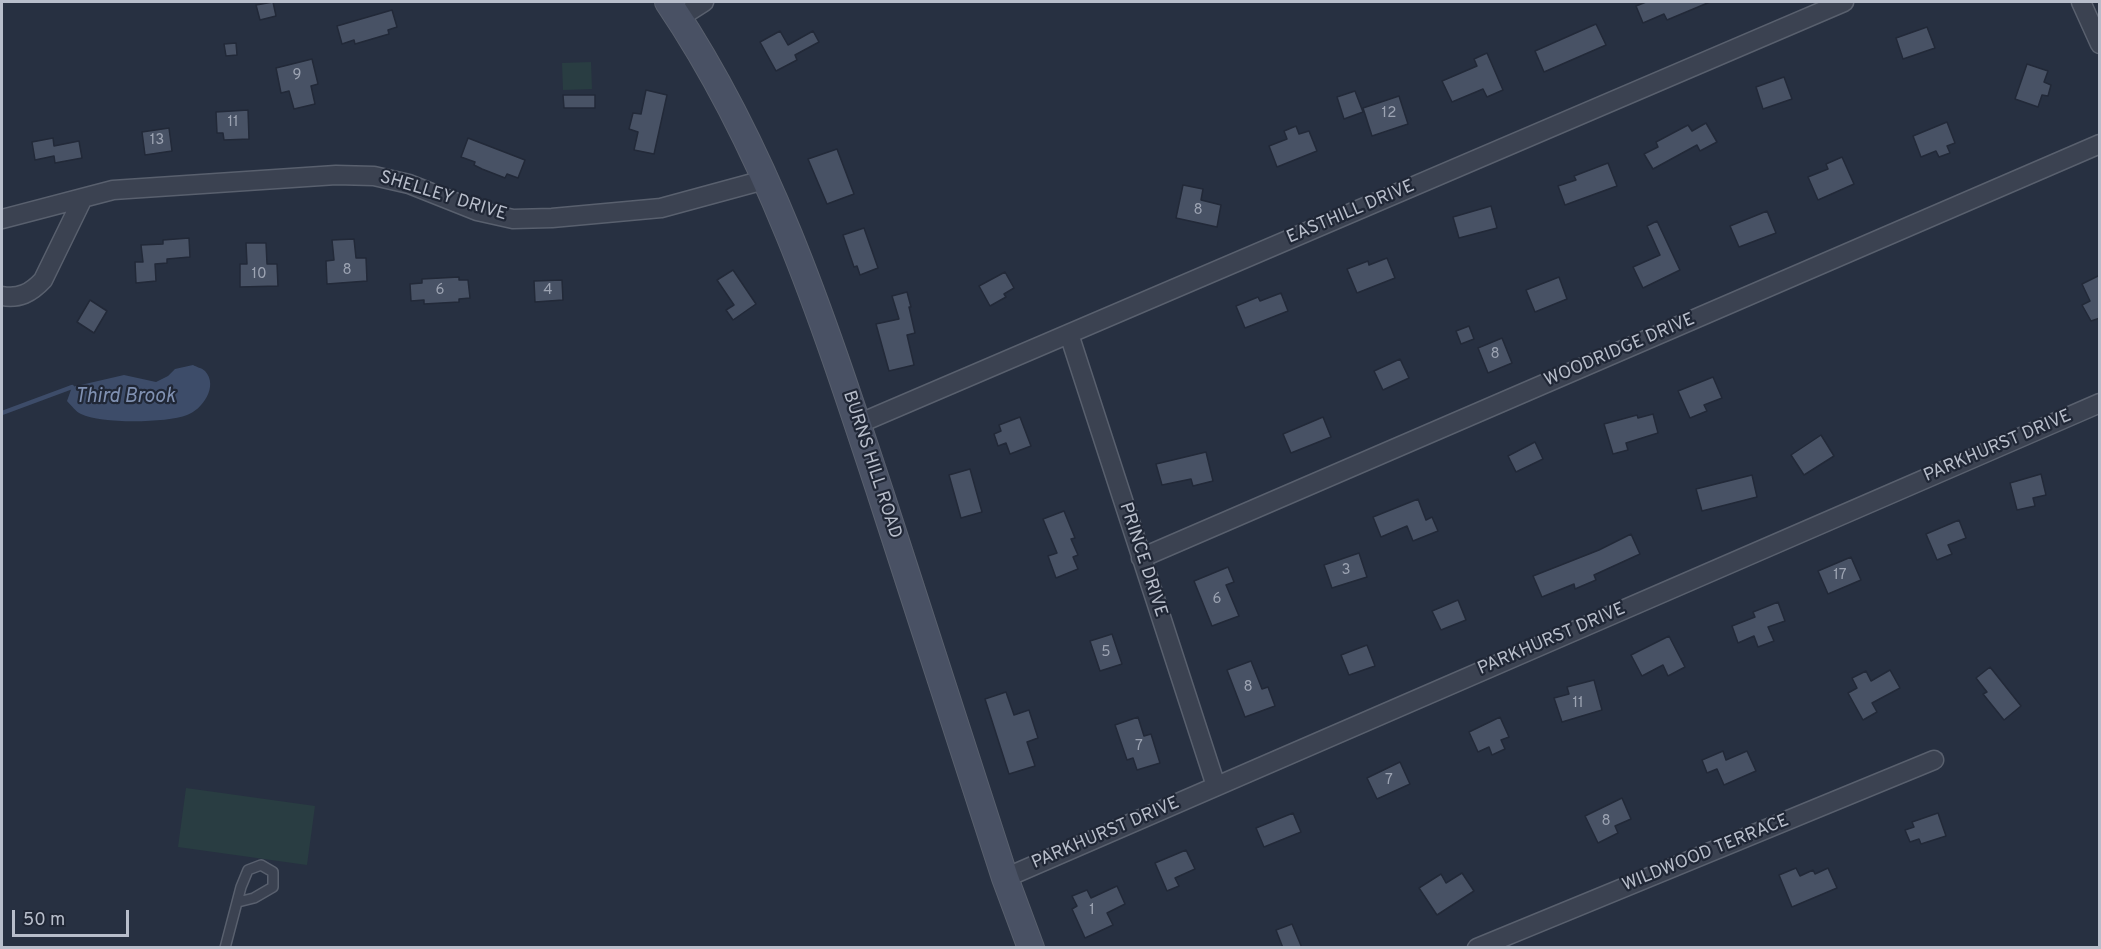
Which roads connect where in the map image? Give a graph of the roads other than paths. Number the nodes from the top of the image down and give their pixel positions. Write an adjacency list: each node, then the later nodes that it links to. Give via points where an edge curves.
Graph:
1 (704, 2): 4 (street)
2 (1844, 2): 11 (street, EASTHILL DRIVE)
3 (2081, 2): 5 (street)
4 (674, 10): 7 (street, BURNS HILL ROAD, via 734,115)
5 (2100, 44)
6 (2100, 144): 14 (street, WOODRIDGE DRIVE)
7 (764, 180): 8 (street, SHELLEY DRIVE, via 661,208 552,218 513,219 477,211 409,184 374,176 125,189); 13 (street, BURNS HILL ROAD, via 812,290)
8 (83, 198): 9 (street, SHELLEY DRIVE); 10 (street, via 43,280 23,296)
9 (2, 219)
10 (2, 296)
11 (1069, 334): 13 (street, EASTHILL DRIVE); 14 (street, PRINCE DRIVE)
12 (2100, 403): 16 (street, PARKHURST DRIVE)
13 (858, 424): 17 (street, BURNS HILL ROAD)
14 (1142, 558): 16 (street, PRINCE DRIVE)
15 (1934, 760): 21 (street, WILDWOOD TERRACE)
16 (1216, 786): 17 (street, PARKHURST DRIVE)
17 (1005, 878): 20 (street, BURNS HILL ROAD)
18 (238, 903): 18 (lane, via 273,888 273,872 261,865 248,870); 19 (lane)
19 (225, 948)
20 (1030, 948)
21 (1477, 948)

